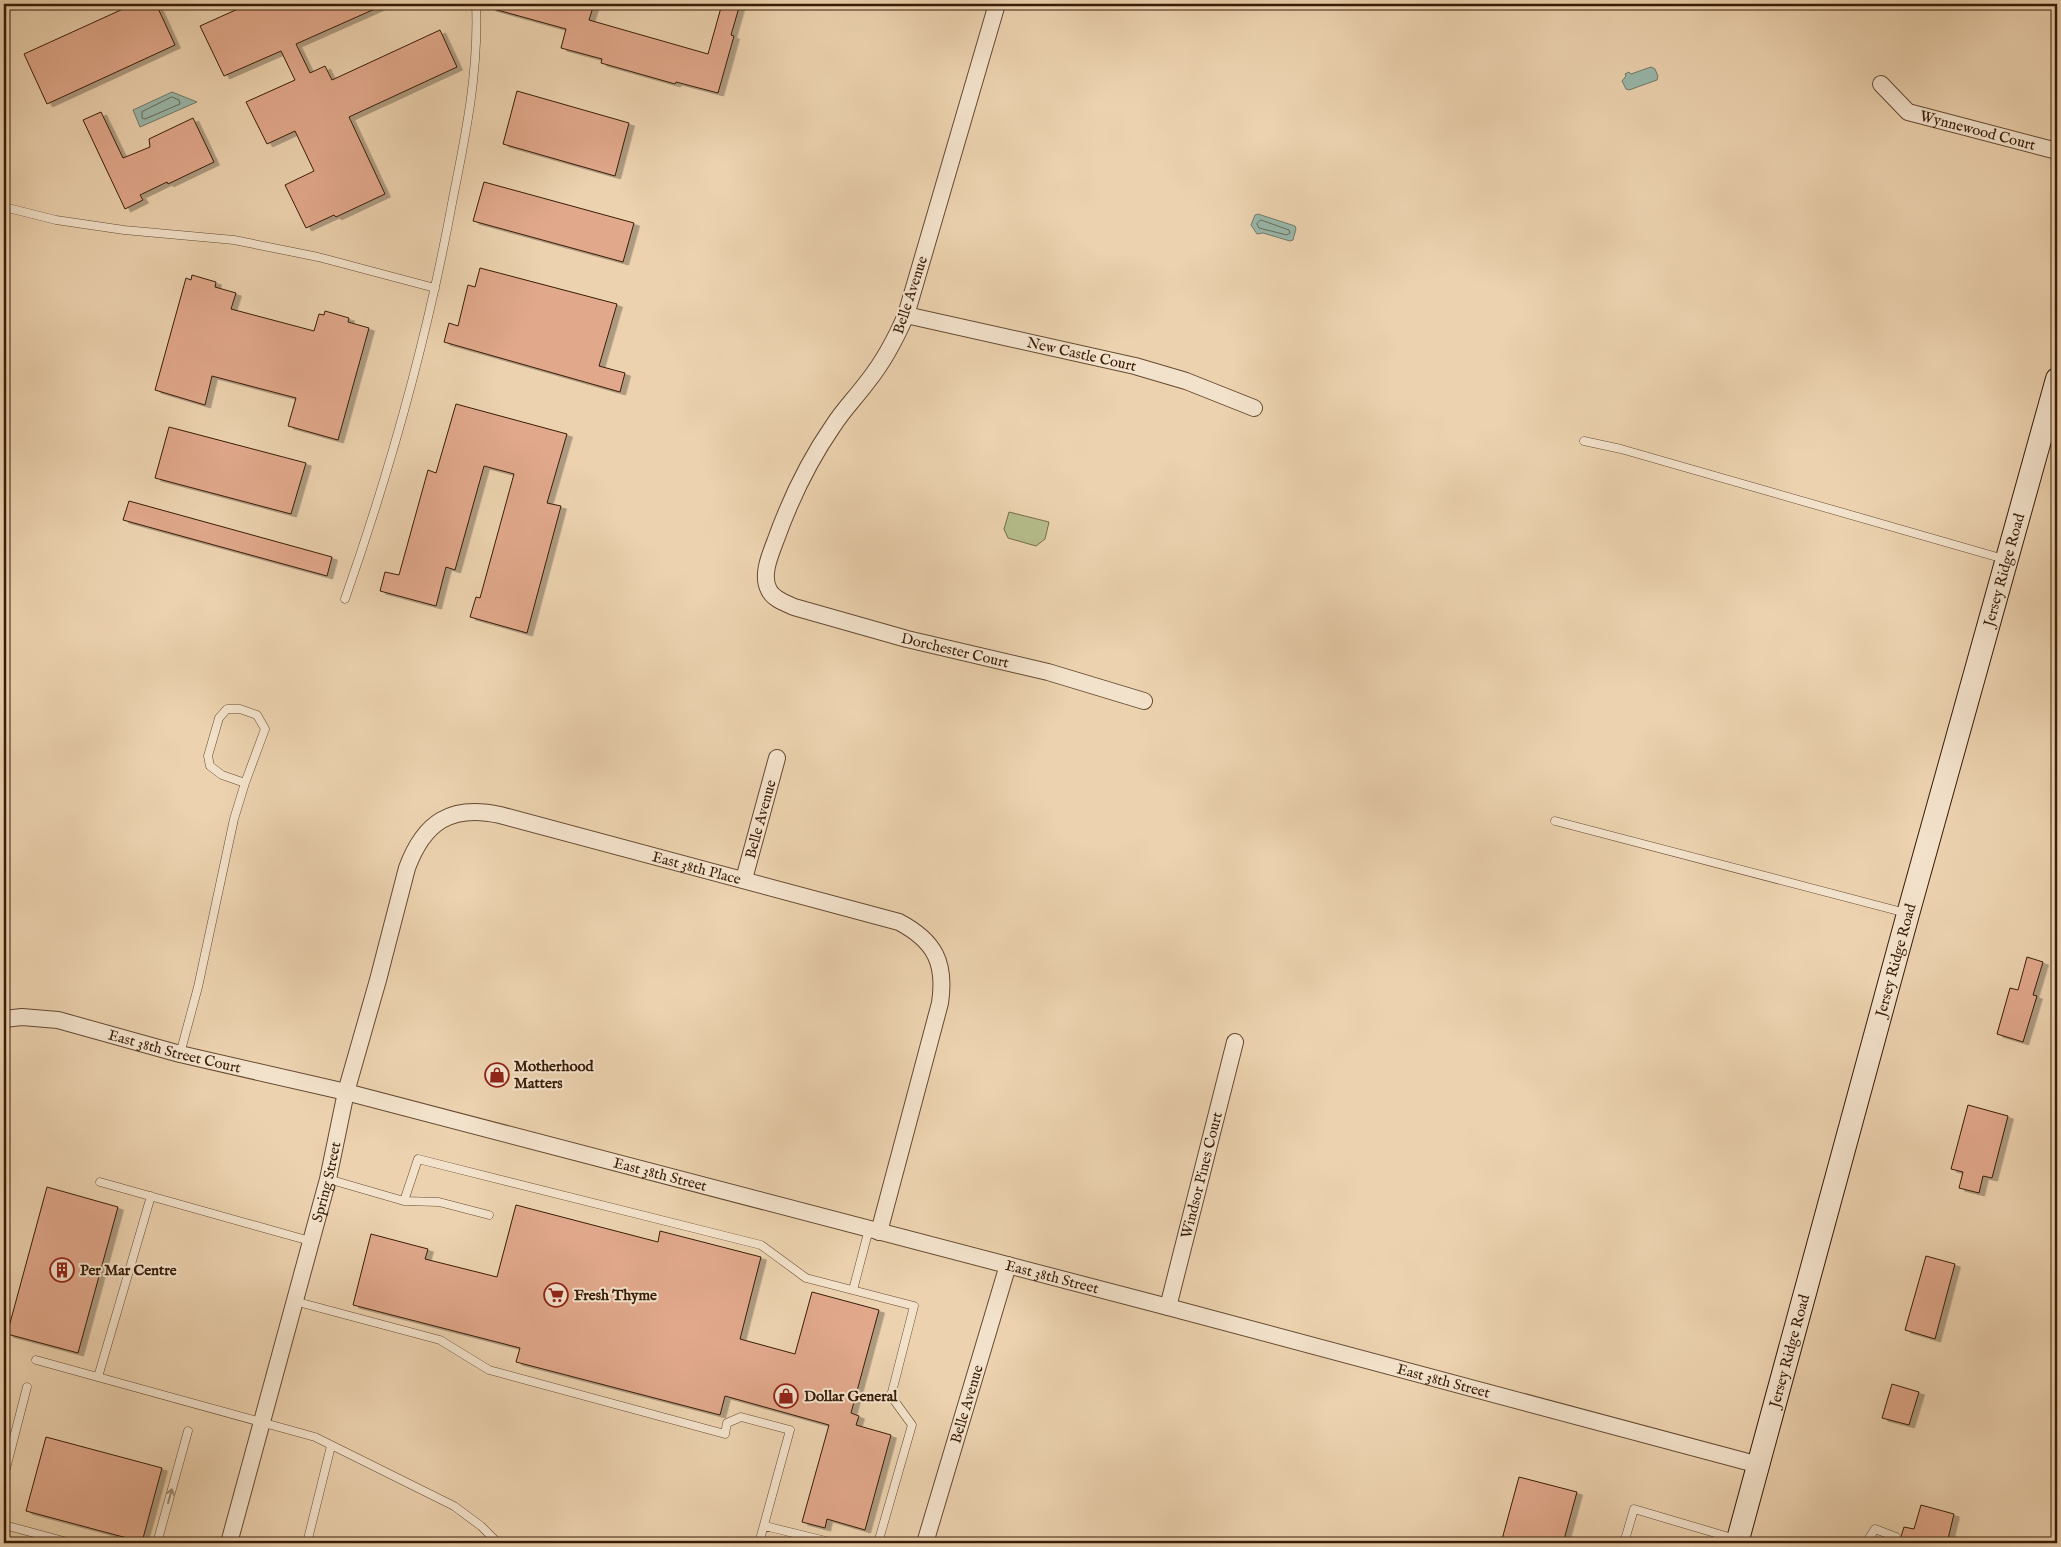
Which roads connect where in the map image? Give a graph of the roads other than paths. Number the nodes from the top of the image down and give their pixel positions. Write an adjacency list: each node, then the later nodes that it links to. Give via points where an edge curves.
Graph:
1 (476, 4): 6 (lane, via 478,37 469,116)
2 (997, 4): 7 (street, Belle Avenue)
3 (1880, 84): 4 (street, Wynnewood Court, via 1908,112)
4 (2057, 151)
5 (4, 208): 6 (lane, via 124,230 234,240 318,257)
6 (435, 288): 13 (lane, via 410,396)
7 (906, 315): 9 (street, New Castle Court, via 1134,366 1186,381); 12 (street, Belle Avenue, via 884,359 834,424 796,486 768,567 766,580)
8 (2056, 386): 11 (main road, Jersey Ridge Road)
9 (1254, 408)
10 (1584, 441): 11 (lane)
11 (2006, 560): 20 (main road, Jersey Ridge Road)
12 (769, 590): 14 (street, Dorchester Court, via 779,600 794,607 907,639 1048,672)
13 (345, 599)
14 (1144, 701)
15 (777, 758): 19 (street, Belle Avenue)
16 (245, 783): 16 (lane, via 222,775 210,766 208,756 219,718 227,709 240,709 257,715 265,730); 23 (lane)
17 (1554, 821): 20 (lane)
18 (432, 825): 19 (street, East 38th Place, via 465,811 482,811); 24 (street, Spring Street, via 413,850 406,868)
19 (744, 879): 30 (street, East 38th Place, via 899,922 916,931 938,957 943,985 940,1003)
20 (1908, 914): 42 (main road, Jersey Ridge Road)
21 (4, 1019): 23 (street, East 38th Street Court, via 58,1020)
22 (1235, 1042): 35 (street, Windsor Pines Court)
23 (180, 1054): 24 (street, East 38th Street Court)
24 (346, 1092): 25 (street, Spring Street); 30 (street, East 38th Street)
25 (328, 1179): 28 (lane); 31 (street, Spring Street)
26 (100, 1182): 27 (lane)
27 (151, 1196): 31 (lane); 37 (lane)
28 (404, 1201): 29 (lane, via 439,1202); 33 (lane, via 418,1159 761,1245 806,1278)
29 (489, 1215)
30 (874, 1230): 32 (street, East 38th Street); 33 (lane)
31 (310, 1240): 34 (street, Spring Street)
32 (1008, 1265): 35 (street, East 38th Street); 56 (street, Belle Avenue)
33 (853, 1290): 55 (lane, via 914,1306 891,1396 912,1425)
34 (294, 1301): 39 (street, Spring Street); 45 (lane, via 440,1340 490,1370 725,1434 728,1423 741,1417 790,1430)
35 (1168, 1307): 42 (street, East 38th Street)
36 (36, 1360): 37 (lane)
37 (98, 1377): 39 (lane)
38 (28, 1387): 43 (lane)
39 (262, 1424): 41 (lane, via 315,1437); 50 (street, Spring Street)
40 (188, 1431): 49 (lane, one-way to 40)
41 (332, 1446): 51 (lane); 52 (lane, via 454,1506)
42 (1759, 1465): 47 (main road, Jersey Ridge Road)
43 (4, 1476)
44 (4, 1525): 48 (lane)
45 (765, 1526): 53 (lane); 54 (lane)
46 (1896, 1537): 58 (lane, via 1875,1528)
47 (1742, 1542): 57 (lane, via 1634,1510)
48 (71, 1543)
49 (157, 1543)
50 (230, 1543)
51 (306, 1543)
52 (498, 1543)
53 (759, 1543)
54 (834, 1543)
55 (878, 1543)
56 (925, 1543)
57 (1624, 1543)
58 (1866, 1543)

